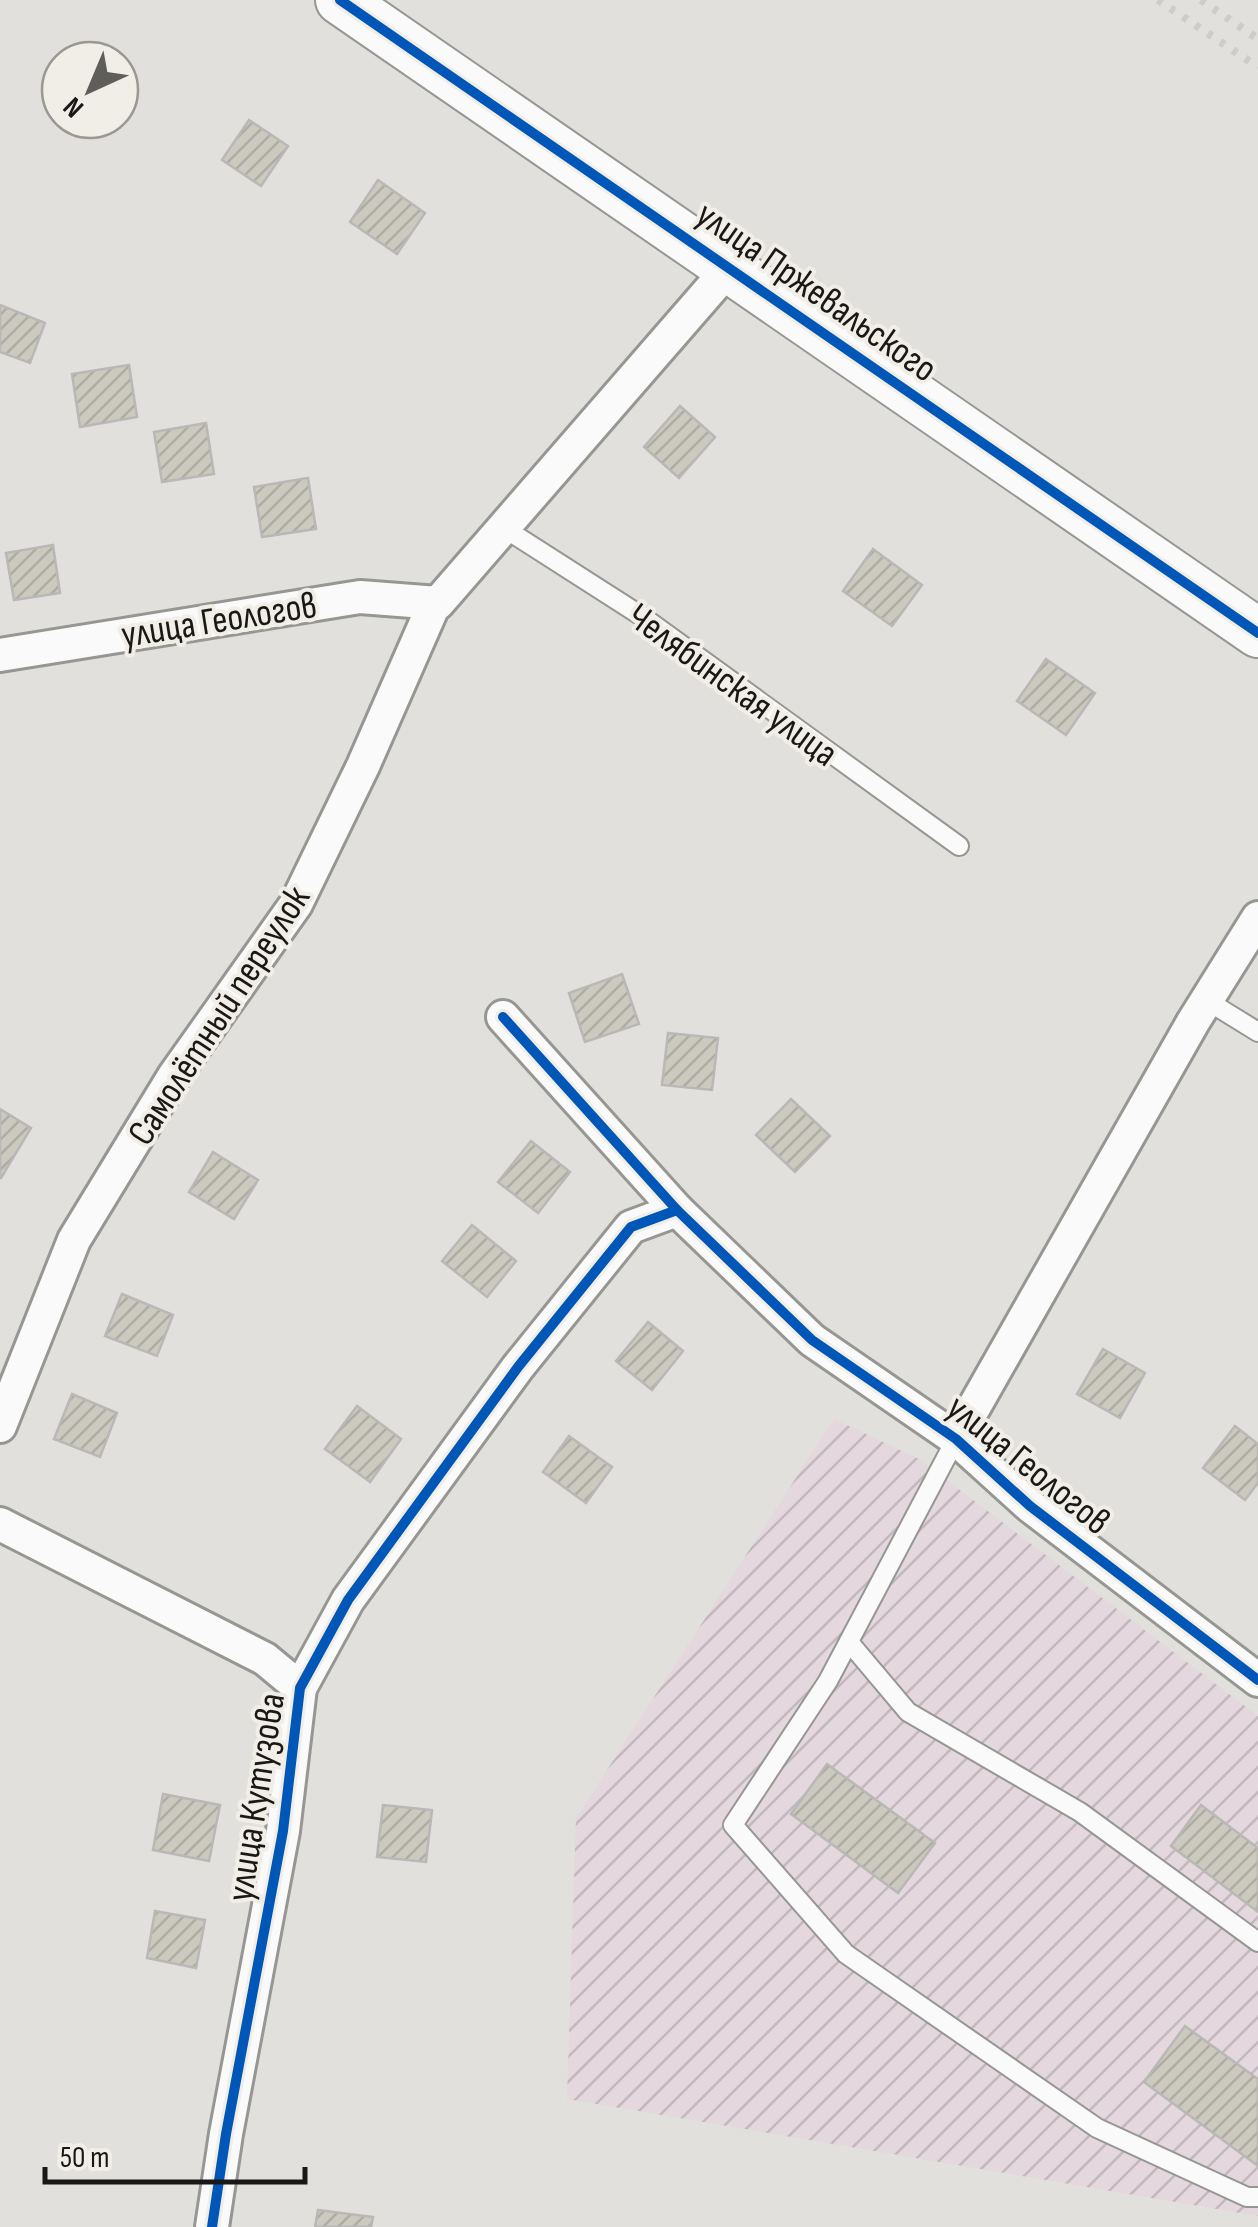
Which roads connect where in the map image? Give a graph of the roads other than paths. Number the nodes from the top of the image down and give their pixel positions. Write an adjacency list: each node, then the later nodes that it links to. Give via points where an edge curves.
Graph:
1 (340, 0): 2 (street, улица Пржевальского)
2 (730, 268): 3 (street, Самолётный переулок); 5 (street, улица Пржевальского)
3 (504, 528): 4 (street, Самолётный переулок); 7 (lane, Челябинская улица, via 642,618)
4 (437, 603): 6 (street, улица Геологов, via 360,596); 13 (street, Самолётный переулок, via 296,904 174,1076 74,1240)
5 (1258, 632)
6 (0, 654)
7 (958, 846)
8 (1258, 918): 9 (street)
9 (1206, 1000): 11 (lane); 14 (street)
10 (502, 1017): 12 (street, улица Геологов)
11 (1258, 1032)
12 (677, 1210): 14 (street, улица Геологов, via 812,1340); 18 (street, улица Кутузова, via 631,1227 518,1367 348,1600)
13 (0, 1426)
14 (956, 1438): 16 (lane); 17 (street, улица Геологов, via 1030,1506)
15 (0, 1524): 18 (street, via 265,1659)
16 (849, 1642): 19 (lane, via 908,1712 1080,1812); 20 (lane, via 734,1825 846,1954 1097,2128)
17 (1258, 1680)
18 (300, 1688): 21 (street, улица Кутузова, via 283,1830)
19 (1258, 1942)
20 (1258, 2197)
21 (212, 2227)

